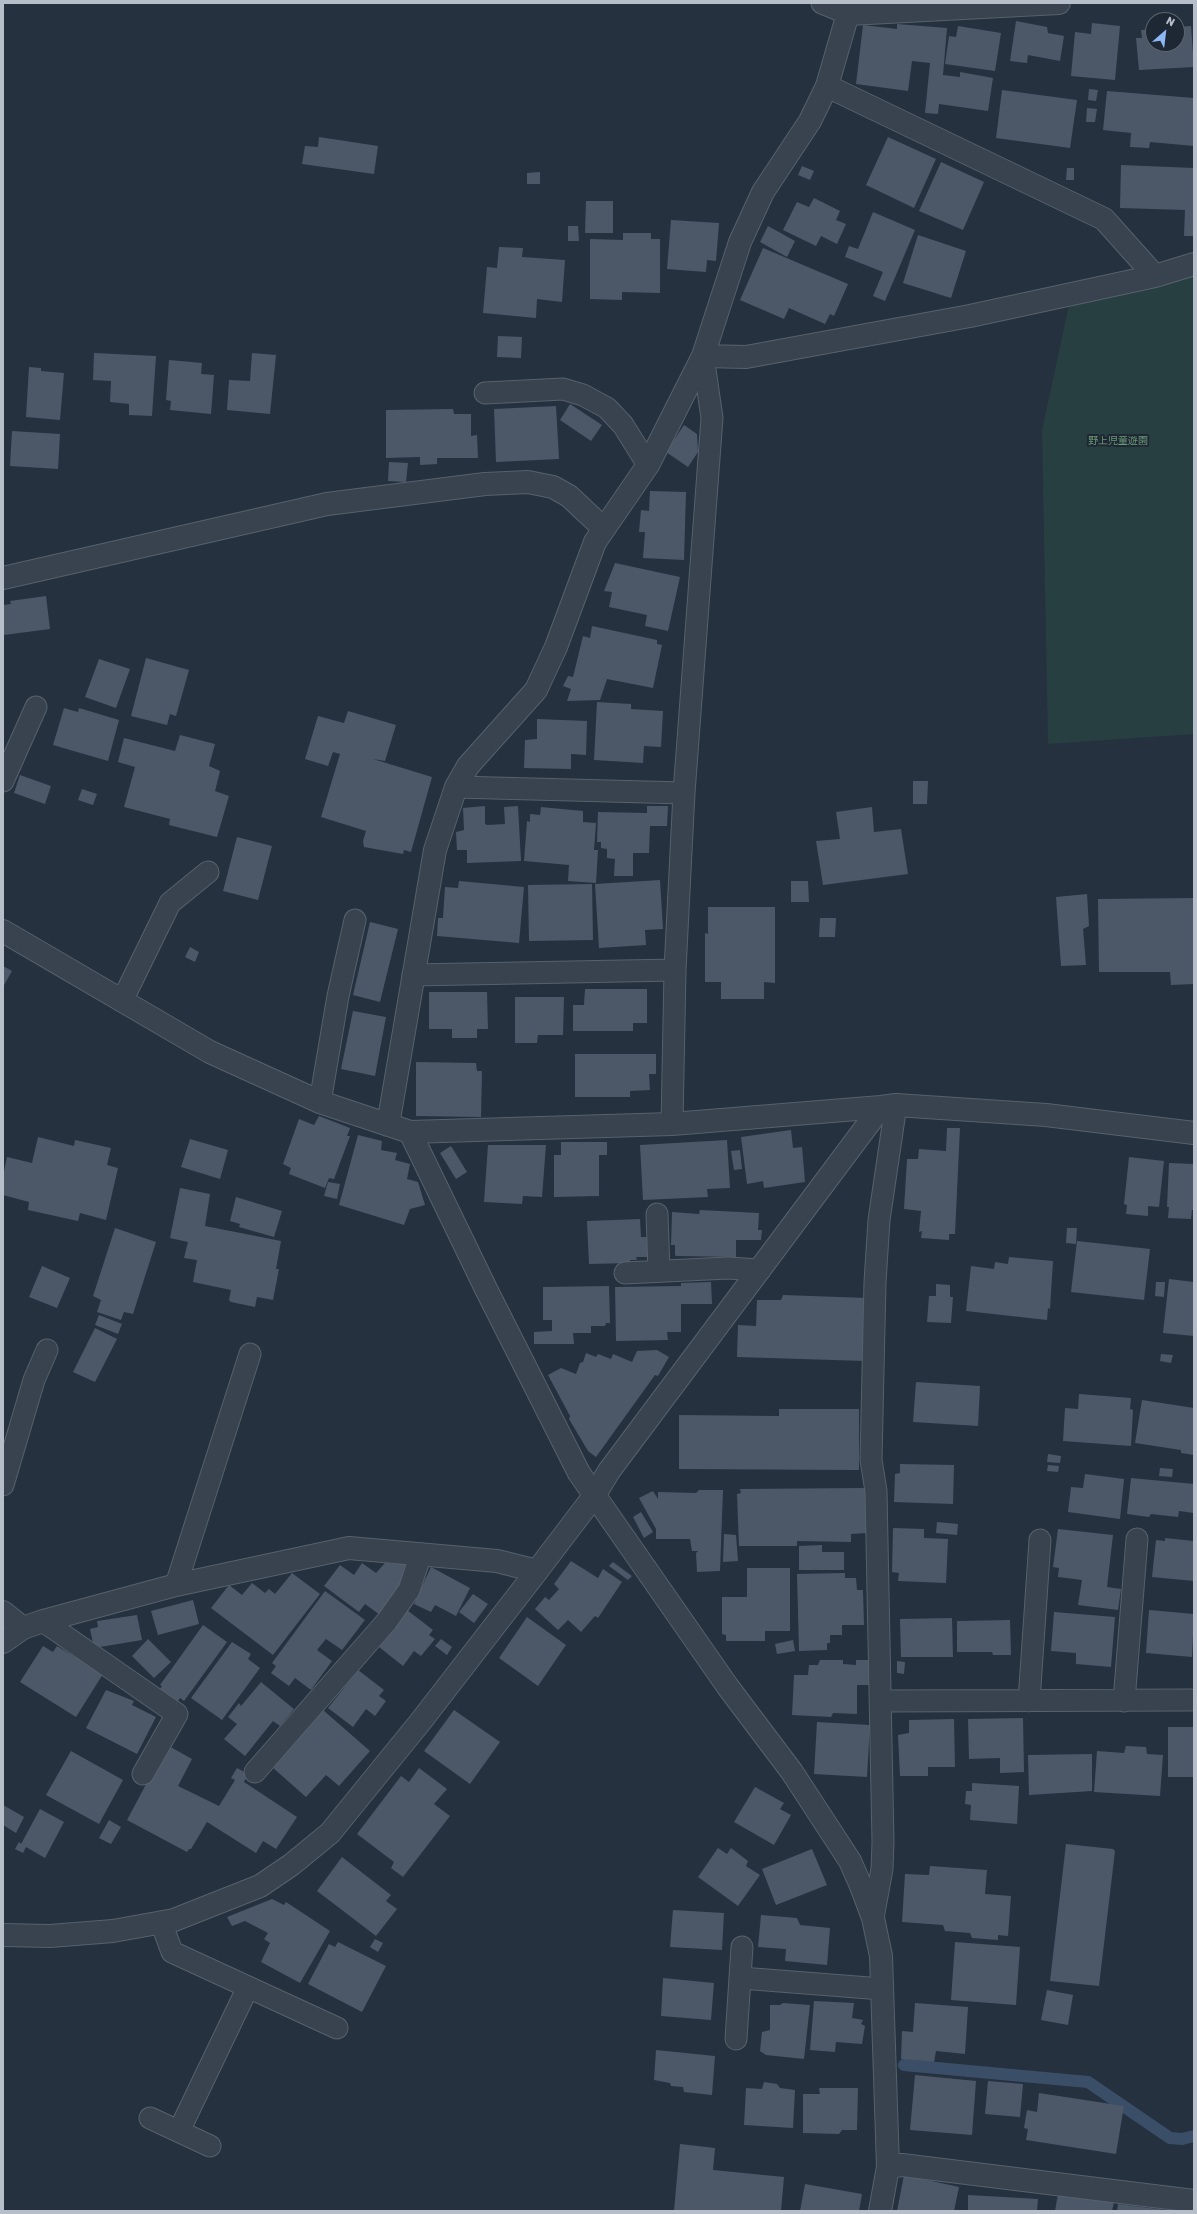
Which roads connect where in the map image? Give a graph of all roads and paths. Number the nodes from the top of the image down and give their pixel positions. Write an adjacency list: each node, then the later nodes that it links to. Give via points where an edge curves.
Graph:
1 (822, 3): 3 (lane)
2 (1058, 3): 3 (street)
3 (850, 8): 4 (street)
4 (827, 86): 6 (street, via 1104,219); 7 (street, via 810,121 763,192 744,235)
5 (1194, 264): 6 (street)
6 (1155, 276): 7 (street, via 970,316 746,357)
7 (703, 356): 9 (street); 15 (lane, via 712,418)
8 (485, 393): 9 (lane, via 563,389 583,395 607,408 623,425)
9 (648, 465): 10 (street)
10 (603, 528): 11 (street, via 569,496 553,487 528,482 485,484 327,504); 14 (street, via 595,542 556,647 536,690 468,766)
11 (3, 578)
12 (36, 707): 13 (lane)
13 (3, 781)
14 (456, 787): 15 (lane); 20 (street, via 435,850)
15 (684, 794): 19 (lane)
16 (208, 872): 21 (lane, via 170,903)
17 (355, 920): 22 (lane, via 338,996)
18 (3, 931): 21 (street)
19 (675, 970): 20 (lane); 24 (lane)
20 (413, 975): 25 (street)
21 (122, 1001): 22 (street, via 210,1052)
22 (320, 1102): 25 (street)
23 (889, 1106): 24 (street); 27 (street, via 1046,1115); 29 (street); 45 (lane, via 875,1282 871,1460 876,1491 876,1580)
24 (672, 1124): 26 (street)
25 (388, 1125): 26 (street)
26 (410, 1132): 35 (street, via 575,1466)
27 (1194, 1133)
28 (656, 1214): 30 (lane)
29 (760, 1270): 30 (lane, via 728,1268); 35 (street, via 609,1471)
30 (659, 1271): 31 (lane)
31 (625, 1273)
32 (47, 1350): 34 (lane, via 34,1380)
33 (250, 1354): 40 (lane)
34 (3, 1485)
35 (594, 1496): 39 (street); 50 (street, via 728,1687 792,1772 850,1861)
36 (1137, 1539): 47 (lane)
37 (1040, 1540): 46 (lane)
38 (421, 1554): 39 (street, via 498,1561); 40 (street, via 349,1548); 48 (lane, via 409,1590 387,1622)
39 (537, 1571): 51 (street, via 330,1833 260,1886 174,1920)
40 (176, 1585): 42 (street)
41 (3, 1612): 42 (street)
42 (33, 1624): 43 (street); 49 (lane, via 176,1714)
43 (3, 1642)
44 (1191, 1700): 47 (lane)
45 (881, 1701): 46 (lane); 50 (lane, via 883,1842 882,1869)
46 (1029, 1701): 47 (lane)
47 (1124, 1701)
48 (255, 1772)
49 (143, 1774)
50 (873, 1918): 56 (street, via 881,1956)
51 (161, 1922): 52 (street, via 114,1931 50,1936); 55 (lane, via 172,1952)
52 (3, 1934)
53 (742, 1947): 54 (lane)
54 (741, 1978): 56 (lane); 58 (lane)
55 (248, 1987): 57 (lane); 60 (lane)
56 (882, 1989): 62 (street)
57 (338, 2028)
58 (736, 2039)
59 (150, 2118): 60 (lane)
60 (179, 2131): 61 (lane)
61 (210, 2146)
62 (888, 2166): 63 (street, via 902,2165); 64 (street)
63 (1194, 2201)
64 (880, 2211)

